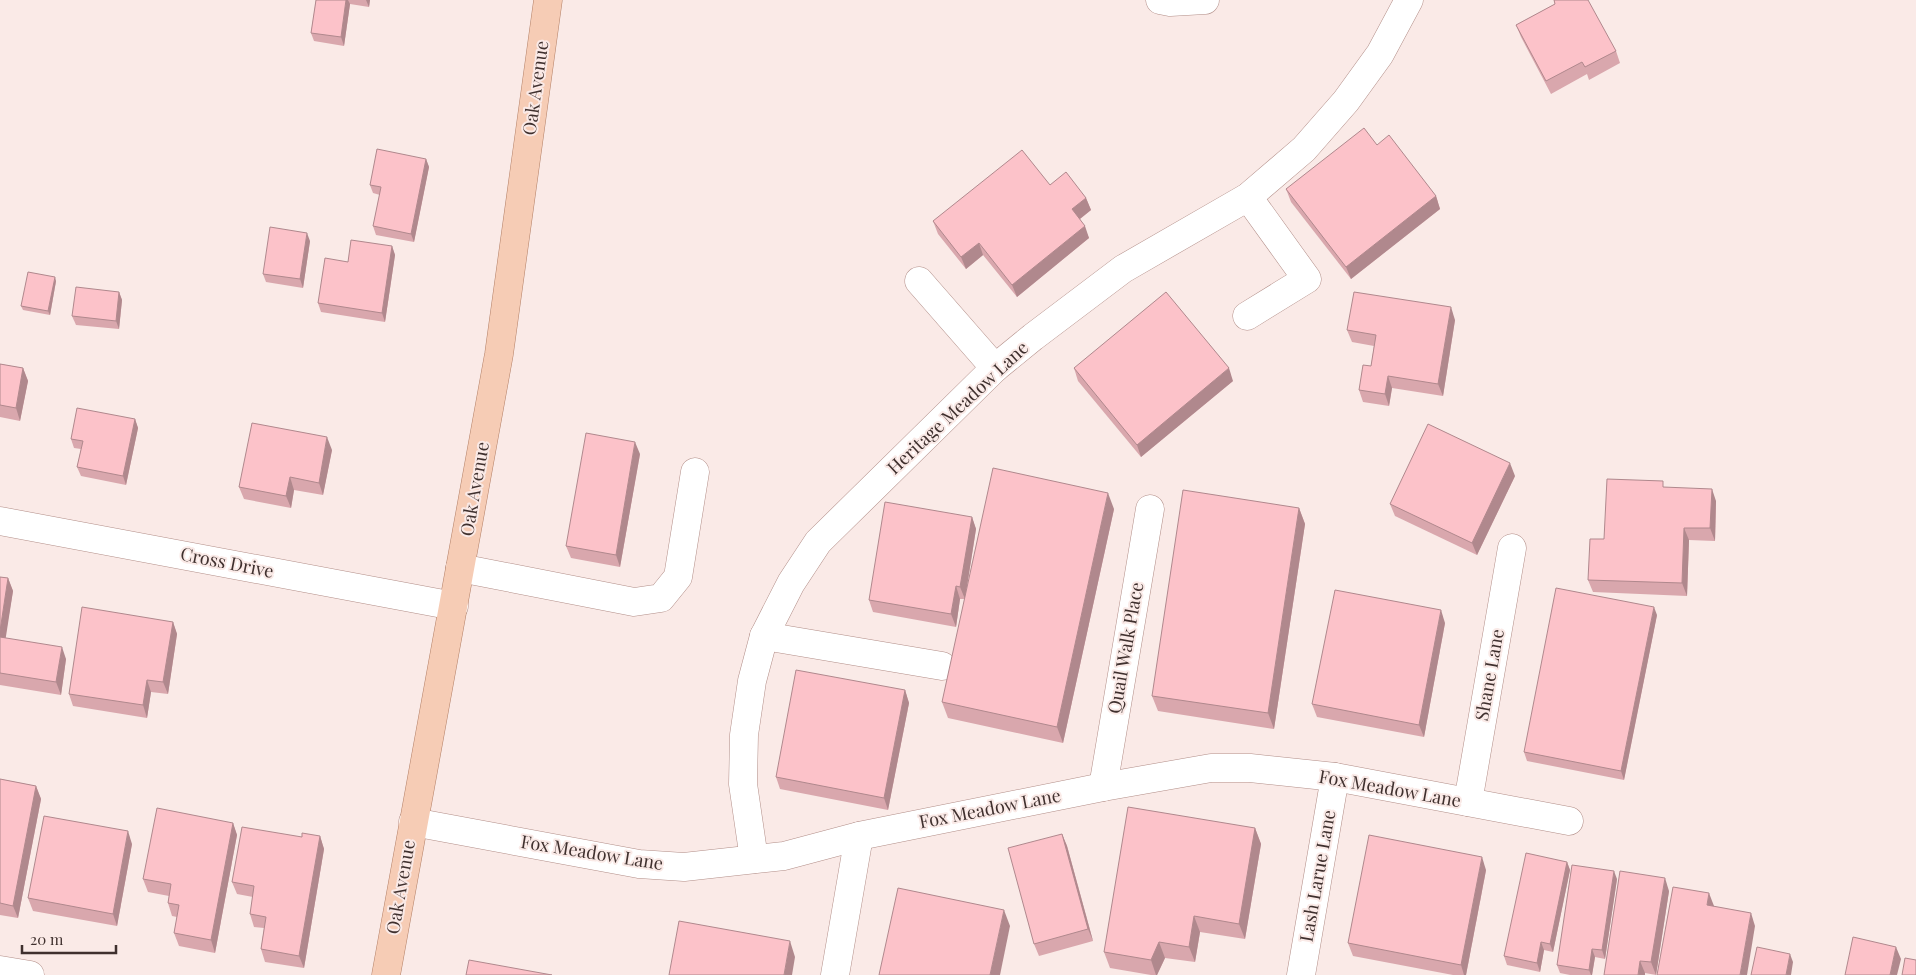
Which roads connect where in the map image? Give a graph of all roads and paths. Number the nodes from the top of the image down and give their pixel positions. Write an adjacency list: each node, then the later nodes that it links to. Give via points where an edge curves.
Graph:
1 (548, 0): 13 (main road, Oak Avenue, via 499,354)
2 (1160, 0): 3 (street)
3 (1206, 0)
4 (1402, 2): 5 (street, Heritage Meadow Lane, via 1380,54 1346,101 1304,149)
5 (1248, 197): 7 (street, via 1307,279); 8 (street, Heritage Meadow Lane, via 1123,268)
6 (919, 281): 8 (street)
7 (1247, 316)
8 (995, 368): 15 (street, Heritage Meadow Lane, via 818,542 790,584)
9 (695, 472): 13 (street, via 678,577 661,598 634,602)
10 (1150, 510): 18 (street, Quail Walk Place)
11 (0, 521): 14 (street, Cross Drive)
12 (1512, 548): 19 (street, Shane Lane)
13 (460, 568): 14 (main road, Oak Avenue)
14 (454, 606): 21 (main road, Oak Avenue)
15 (764, 636): 16 (street); 23 (street, Heritage Meadow Lane, via 752,681 744,735 744,784)
16 (942, 666)
17 (1335, 778): 18 (street, Fox Meadow Lane, via 1250,768 1211,768); 19 (street, Fox Meadow Lane); 28 (street, Lash Larue Lane)
18 (1102, 787): 22 (street, Fox Meadow Lane)
19 (1468, 802): 20 (street, Fox Meadow Lane)
20 (1569, 821)
21 (413, 822): 23 (street, Fox Meadow Lane, via 639,864 684,867); 26 (main road, Oak Avenue)
22 (859, 836): 23 (street, Fox Meadow Lane, via 784,856); 27 (street)
23 (754, 859)
24 (0, 970): 25 (street)
25 (30, 975)
26 (386, 975)
27 (835, 975)
28 (1301, 975)

